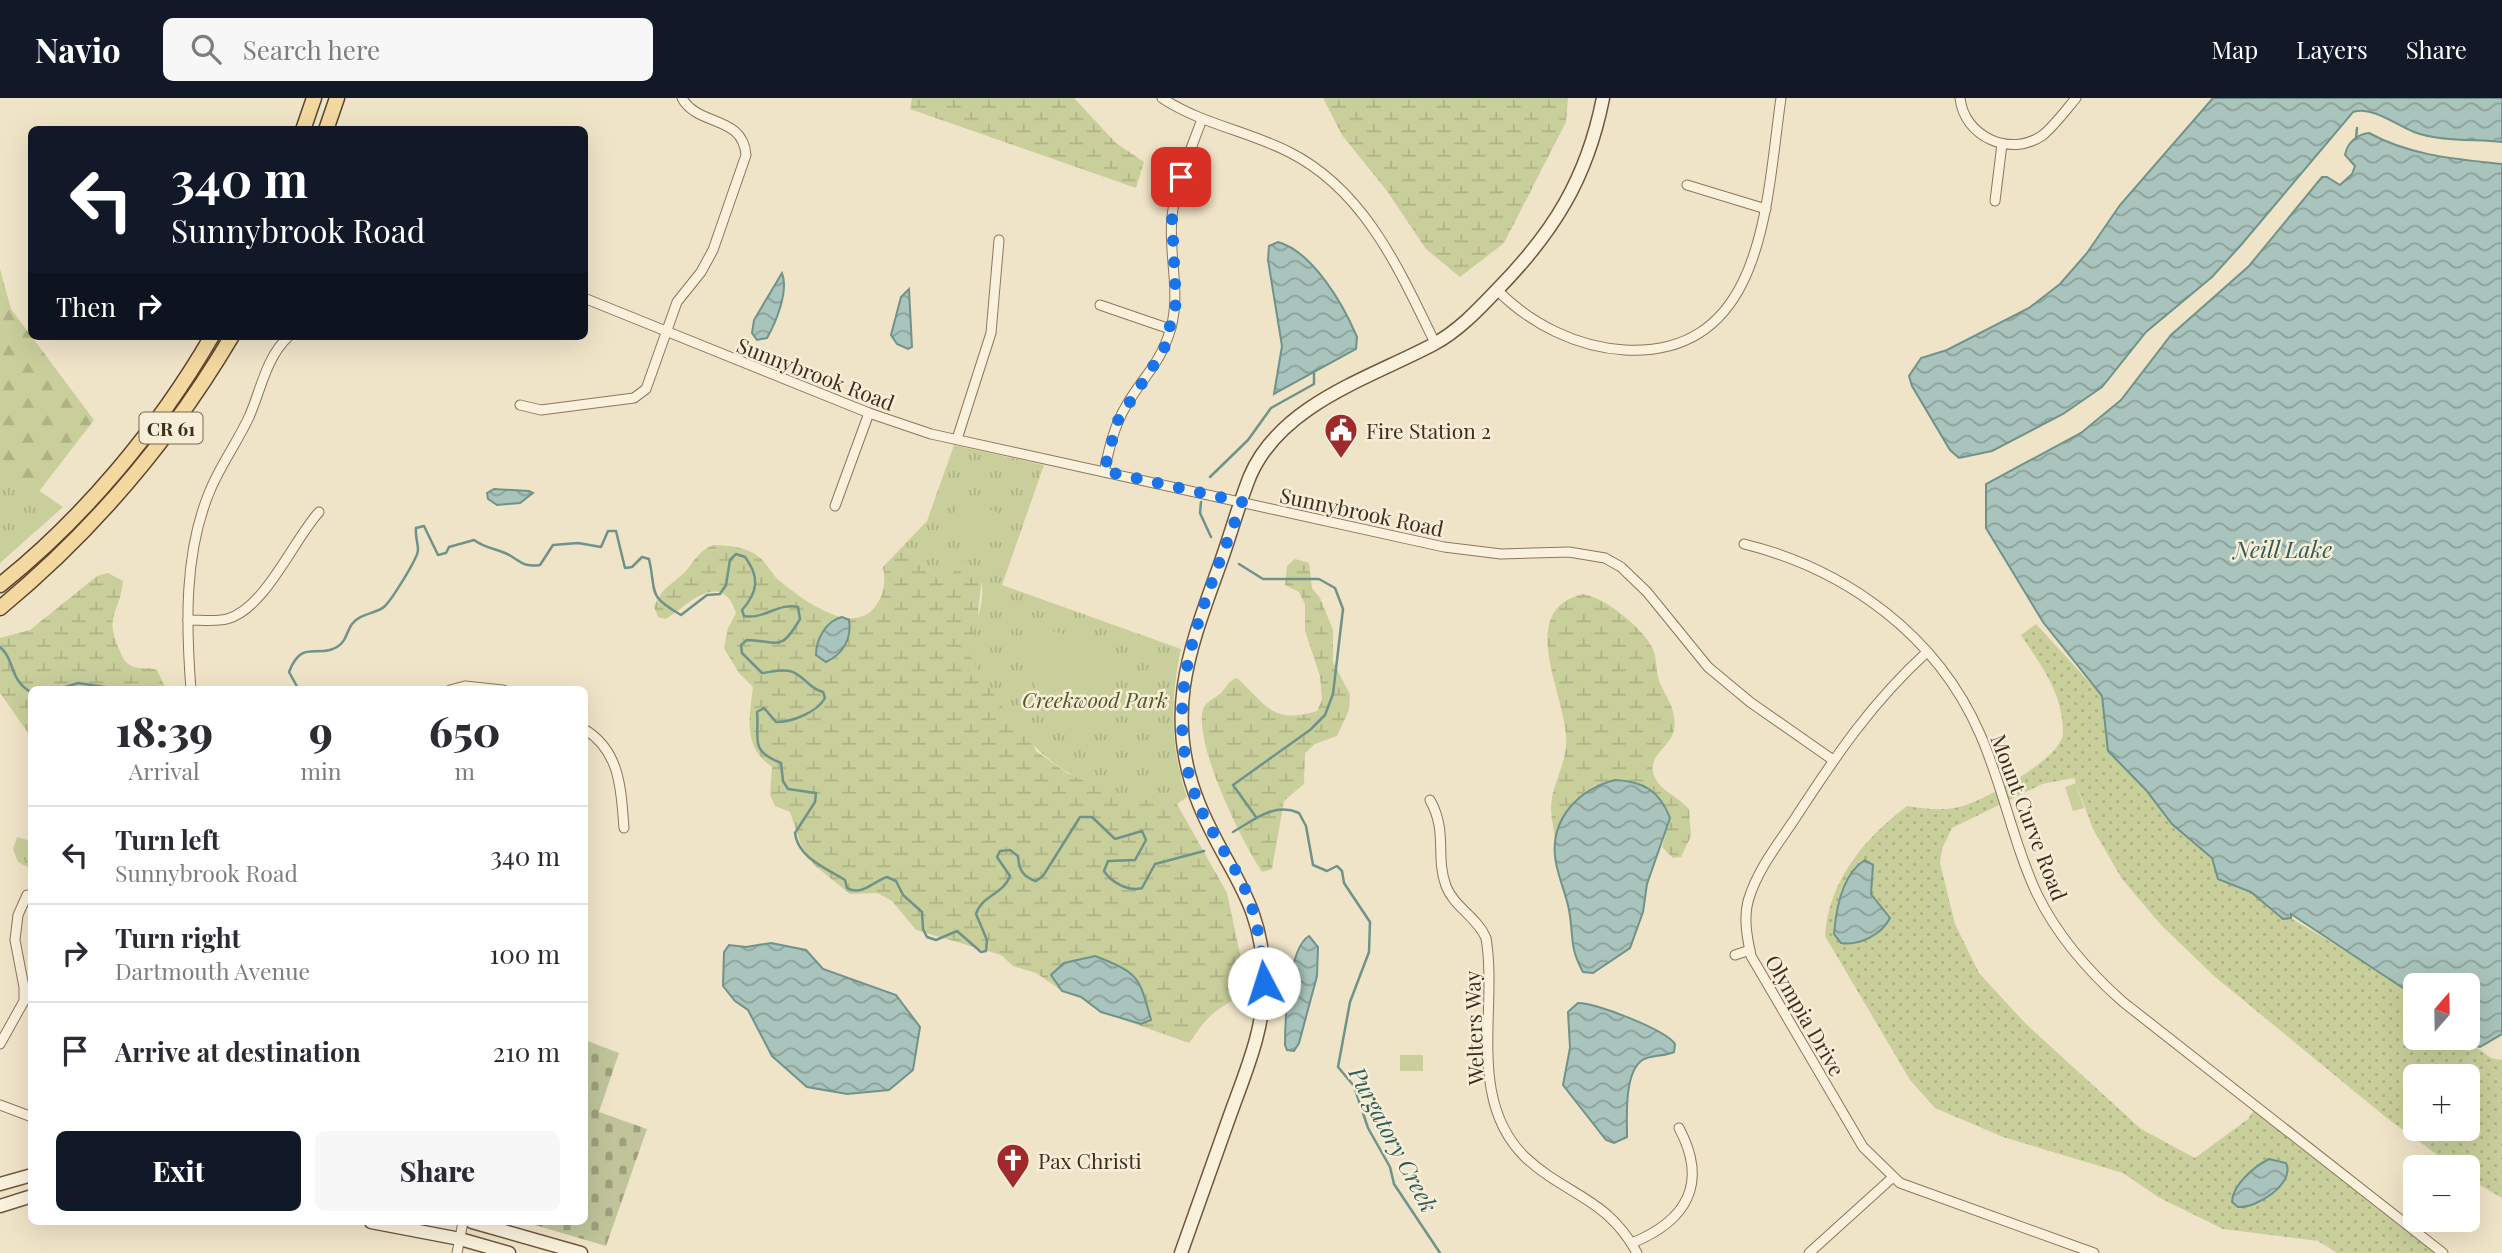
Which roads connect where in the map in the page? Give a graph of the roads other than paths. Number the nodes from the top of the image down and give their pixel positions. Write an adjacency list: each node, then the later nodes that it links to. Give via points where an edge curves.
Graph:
1 (314, 98): 10 (main road)
2 (338, 98): 11 (main road)
3 (682, 98): 13 (street, via 691,110 733,128)
4 (1162, 98): 9 (street)
5 (1603, 98): 19 (street, via 1587,156 1560,216)
6 (1781, 98): 17 (street)
7 (1959, 98): 14 (street, via 1971,125)
8 (2076, 98): 14 (street, via 2043,134 2019,144)
9 (1202, 119): 22 (street, via 1172,218 1176,303); 27 (street, via 1290,152 1336,184 1373,226)
10 (304, 126)
11 (328, 126)
12 (754, 137): 13 (street)
13 (744, 142): 23 (street, via 745,163 713,250 682,292)
14 (2003, 144): 16 (street)
15 (1686, 185): 17 (street)
16 (1995, 201)
17 (1766, 209): 19 (street, via 1730,306 1702,334 1665,349 1619,350 1570,338 1524,314)
18 (999, 240): 30 (street, via 992,333)
19 (1497, 290): 27 (street)
20 (588, 300): 23 (street, Sunnybrook Road)
21 (1100, 305): 22 (street)
22 (1170, 329): 31 (street, via 1154,369 1117,422)
23 (666, 332): 28 (street, via 641,395 541,410); 29 (street, Sunnybrook Road)
24 (209, 340): 36 (main road, CR 61, via 150,427 88,502)
25 (229, 340): 37 (main road, CR 61, via 181,416 100,514)
26 (286, 340): 38 (street, via 273,356 245,426 209,491 194,543)
27 (1435, 343): 32 (street, via 1298,416 1267,447)
28 (520, 405)
29 (869, 413): 30 (street, Sunnybrook Road); 33 (street)
30 (957, 439): 31 (street, Sunnybrook Road)
31 (1104, 471): 32 (street, Sunnybrook Road)
32 (1242, 502): 42 (street, Sunnybrook Road, via 1473,552 1569,552 1605,558 1635,578 1708,667); 65 (street, via 1192,641 1181,697 1181,726 1187,767 1200,807 1257,922 1263,1002 1250,1060)
33 (835, 506)
34 (319, 512): 38 (street, via 302,530 284,564 240,613 227,619)
35 (1744, 544): 39 (street, Mount Curve Road, via 1805,562 1851,587 1906,628)
36 (0, 585)
37 (0, 608)
38 (188, 620): 40 (street)
39 (1927, 652): 42 (street, Olympia Drive, via 1875,703); 69 (street, Mount Curve Road, via 1980,733 2037,894 2073,952 2097,980)
40 (191, 686)
41 (588, 732): 44 (street, via 616,766)
42 (1833, 760): 46 (street, Olympia Drive, via 1754,883 1746,919)
43 (1430, 800): 61 (street, Welters Way, via 1440,818 1445,885 1486,938 1489,1077 1501,1120 1524,1156 1603,1210)
44 (624, 828)
45 (27, 895): 48 (street, via 18,915 15,940 24,1001)
46 (1750, 950): 47 (street); 53 (street, Olympia Drive, via 1759,973 1863,1147)
47 (1735, 955)
48 (0, 1044)
49 (0, 1105): 50 (street)
50 (28, 1116)
51 (1679, 1128): 61 (street, via 1692,1166 1689,1194 1664,1229)
52 (28, 1176): 54 (street)
53 (1892, 1178): 67 (street); 68 (street, Olympia Drive)
54 (0, 1184)
55 (28, 1197): 56 (street)
56 (0, 1206)
57 (386, 1225): 60 (street)
58 (462, 1225): 60 (street)
59 (483, 1225): 64 (street)
60 (460, 1239): 62 (street); 63 (street)
61 (1632, 1243): 66 (street, Welters Way)
62 (457, 1253)
63 (509, 1253)
64 (581, 1253)
65 (1181, 1253)
66 (1637, 1253)
67 (1809, 1253)
68 (2094, 1253)
69 (2443, 1253)

